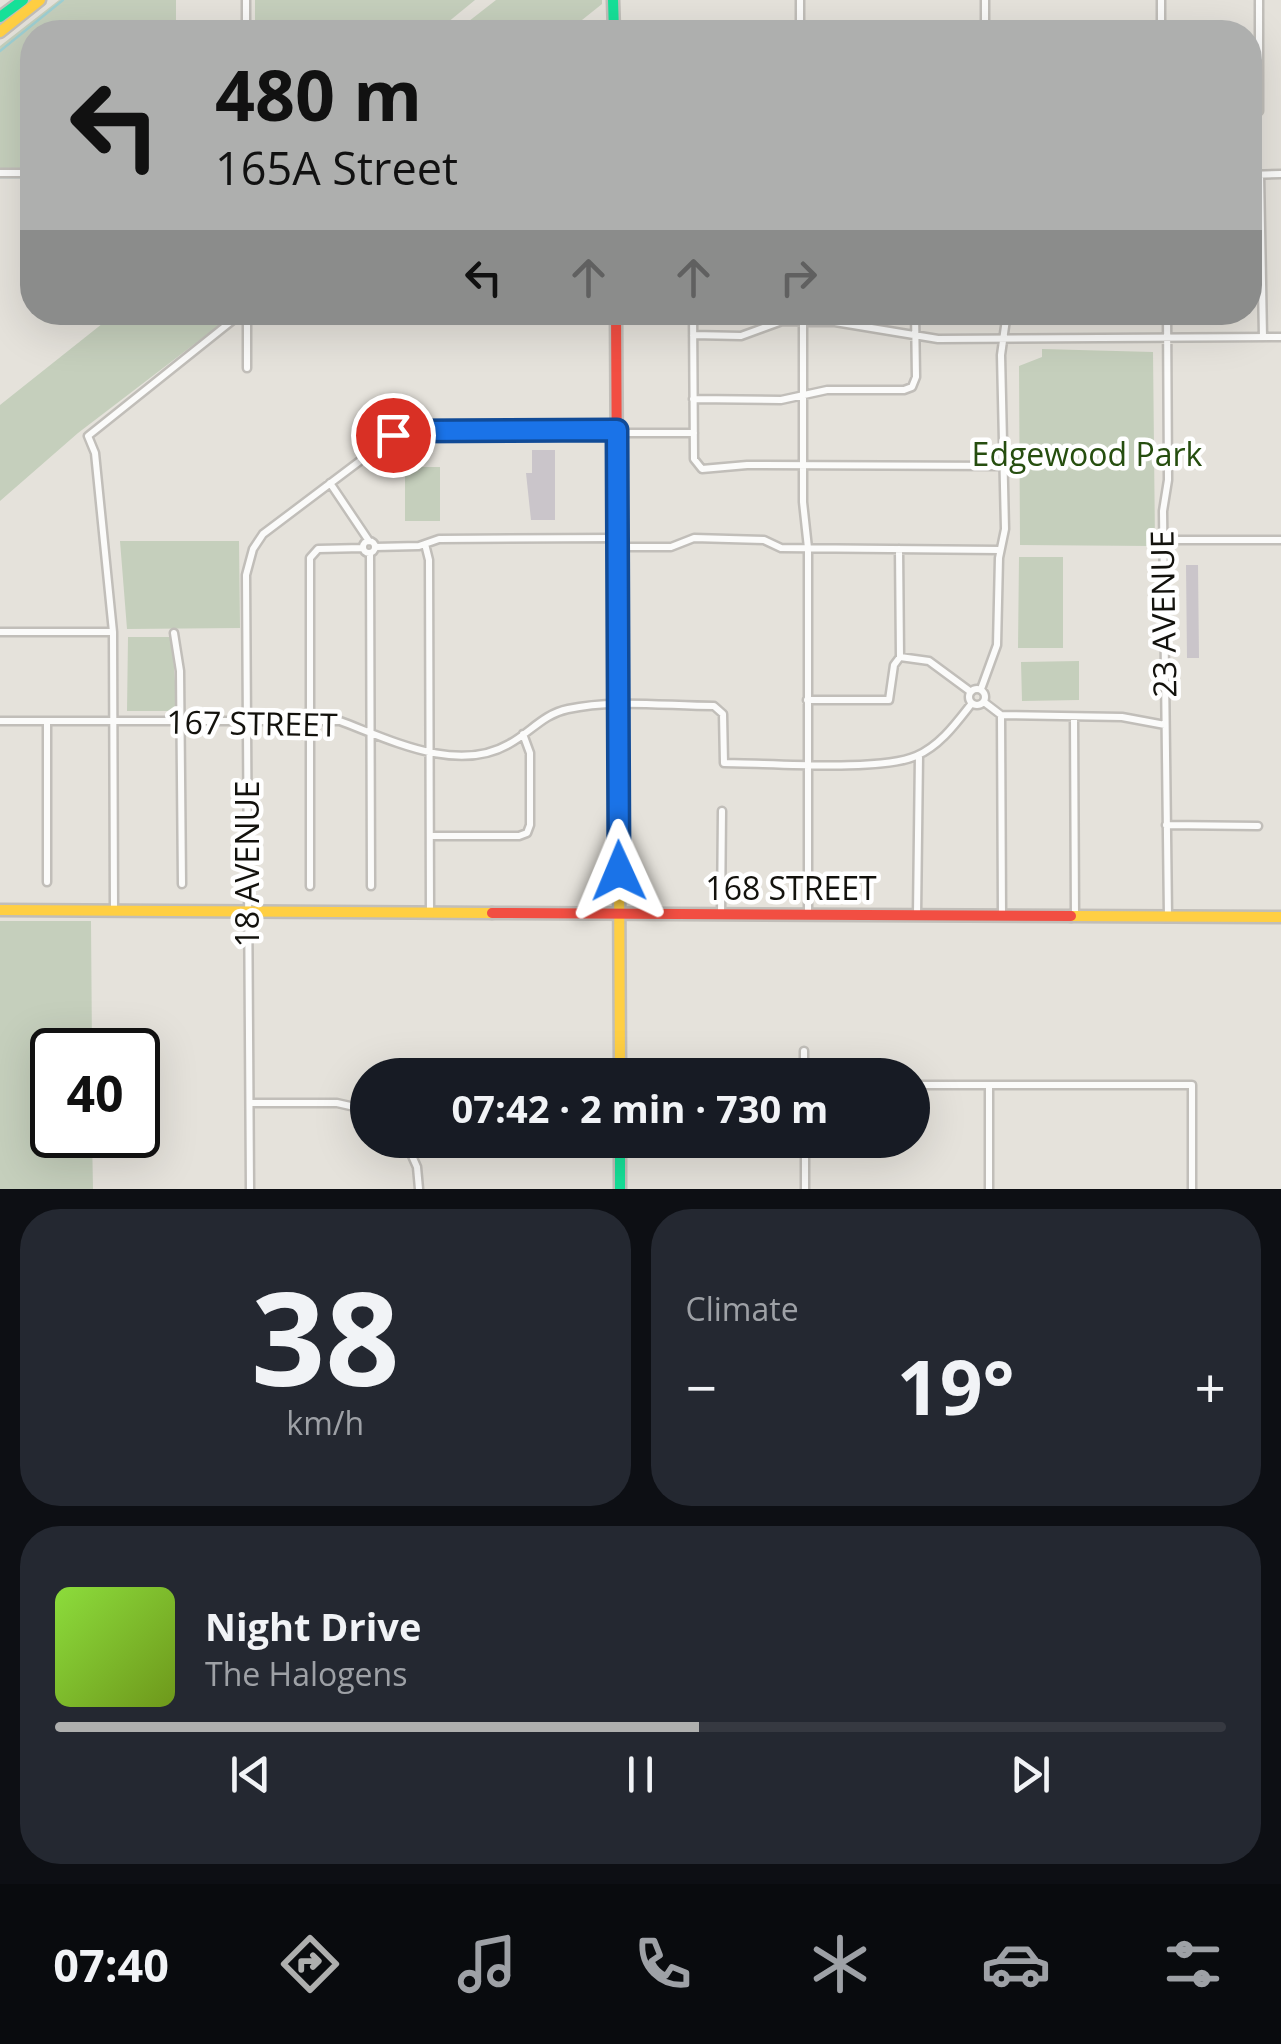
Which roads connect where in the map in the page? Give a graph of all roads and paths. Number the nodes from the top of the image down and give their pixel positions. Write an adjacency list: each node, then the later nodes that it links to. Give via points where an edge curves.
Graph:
1 (23, 0): 3 (main road)
2 (40, 0): 4 (main road)
3 (0, 16)
4 (0, 32)
5 (1262, 282): 18 (street)
6 (228, 325): 39 (street, via 88,436)
7 (245, 325): 22 (street)
8 (616, 325): 25 (main road)
9 (693, 325): 17 (street)
10 (773, 325): 17 (street, via 741,336)
11 (803, 325): 23 (street)
12 (864, 325): 16 (street)
13 (916, 325): 16 (street)
14 (1005, 325): 21 (street)
15 (1166, 325): 20 (street, 23 AVENUE)
16 (916, 334): 21 (street); 23 (street, via 912,387)
17 (693, 335): 24 (street)
18 (1263, 336): 19 (street); 20 (street)
19 (1281, 337)
20 (1166, 338): 21 (street); 30 (street, 23 AVENUE)
21 (1002, 339): 28 (street)
22 (247, 368)
23 (802, 395): 24 (street); 27 (street)
24 (693, 399): 26 (street)
25 (617, 430): 26 (street); 29 (street, via 402,432); 32 (main road)
26 (694, 433): 27 (street, via 696,466)
27 (804, 464): 28 (street); 35 (street)
28 (1005, 466): 37 (street)
29 (330, 483): 34 (street); 54 (street, 18 AVENUE, via 258,541 246,575)
30 (1163, 540): 31 (street); 56 (street, 23 AVENUE)
31 (1281, 540)
32 (617, 542): 33 (street); 35 (street, via 671,547 694,538 764,540); 47 (main road)
33 (425, 544): 34 (street); 59 (street)
34 (369, 548): 55 (street, via 314,551 310,558); 57 (street)
35 (808, 548): 36 (street); 44 (street)
36 (899, 549): 37 (street); 41 (street)
37 (1000, 550): 42 (street, via 997,645)
38 (0, 632): 39 (street)
39 (113, 632): 52 (street)
40 (174, 633): 53 (street)
41 (900, 656): 43 (street, via 928,661); 44 (street, via 889,700)
42 (982, 689): 43 (street); 45 (street)
43 (970, 692): 46 (street)
44 (807, 700): 61 (street)
45 (984, 702): 46 (street); 48 (street)
46 (972, 703): 60 (street)
47 (618, 706): 58 (street, 167 STREET, via 562,710); 61 (street, 167 STREET, via 714,706 723,714 724,763); 74 (main road)
48 (1000, 716): 49 (street); 78 (street)
49 (1074, 717): 56 (street); 79 (street)
50 (0, 720): 51 (street, 167 STREET)
51 (47, 721): 52 (street, 167 STREET); 66 (street)
52 (113, 721): 53 (street, 167 STREET); 71 (street)
53 (181, 721): 54 (street, 167 STREET); 67 (street)
54 (246, 721): 55 (street, 167 STREET); 72 (street, 18 AVENUE)
55 (310, 721): 57 (street, 167 STREET, via 340,721); 68 (street)
56 (1166, 726): 63 (street, 23 AVENUE)
57 (371, 734): 59 (street, 167 STREET); 69 (street)
58 (523, 734): 59 (street, 167 STREET, via 484,754); 65 (street, via 530,753 527,832)
59 (430, 752): 65 (street)
60 (919, 755): 61 (street, via 884,763); 77 (street)
61 (806, 764): 76 (street)
62 (722, 811): 75 (street)
63 (1166, 825): 64 (street); 80 (street, 23 AVENUE)
64 (1258, 826)
65 (430, 836): 73 (street)
66 (47, 882)
67 (182, 884)
68 (310, 886)
69 (372, 886)
70 (0, 910): 71 (main road, 168 STREET)
71 (114, 911): 72 (main road, 168 STREET)
72 (248, 912): 73 (main road, 168 STREET); 87 (street, 18 AVENUE)
73 (430, 912): 74 (main road, 168 STREET)
74 (619, 913): 75 (main road, 168 STREET); 83 (main road)
75 (722, 914): 76 (main road, 168 STREET)
76 (808, 914): 77 (main road, 168 STREET)
77 (917, 915): 78 (main road, 168 STREET)
78 (1002, 915): 79 (main road, 168 STREET)
79 (1075, 916): 80 (main road, 168 STREET)
80 (1168, 916): 81 (main road, 168 STREET)
81 (1281, 917)
82 (804, 1051): 84 (street)
83 (620, 1058)
84 (804, 1058)
85 (989, 1085): 86 (street); 96 (street); 97 (street, via 1192,1085)
86 (930, 1086)
87 (250, 1103): 88 (street); 92 (street, 18 AVENUE)
88 (350, 1106)
89 (412, 1158): 93 (street)
90 (620, 1158): 94 (main road)
91 (804, 1158): 95 (street)
92 (250, 1189)
93 (419, 1189)
94 (620, 1189)
95 (805, 1189)
96 (989, 1189)
97 (1192, 1189)

